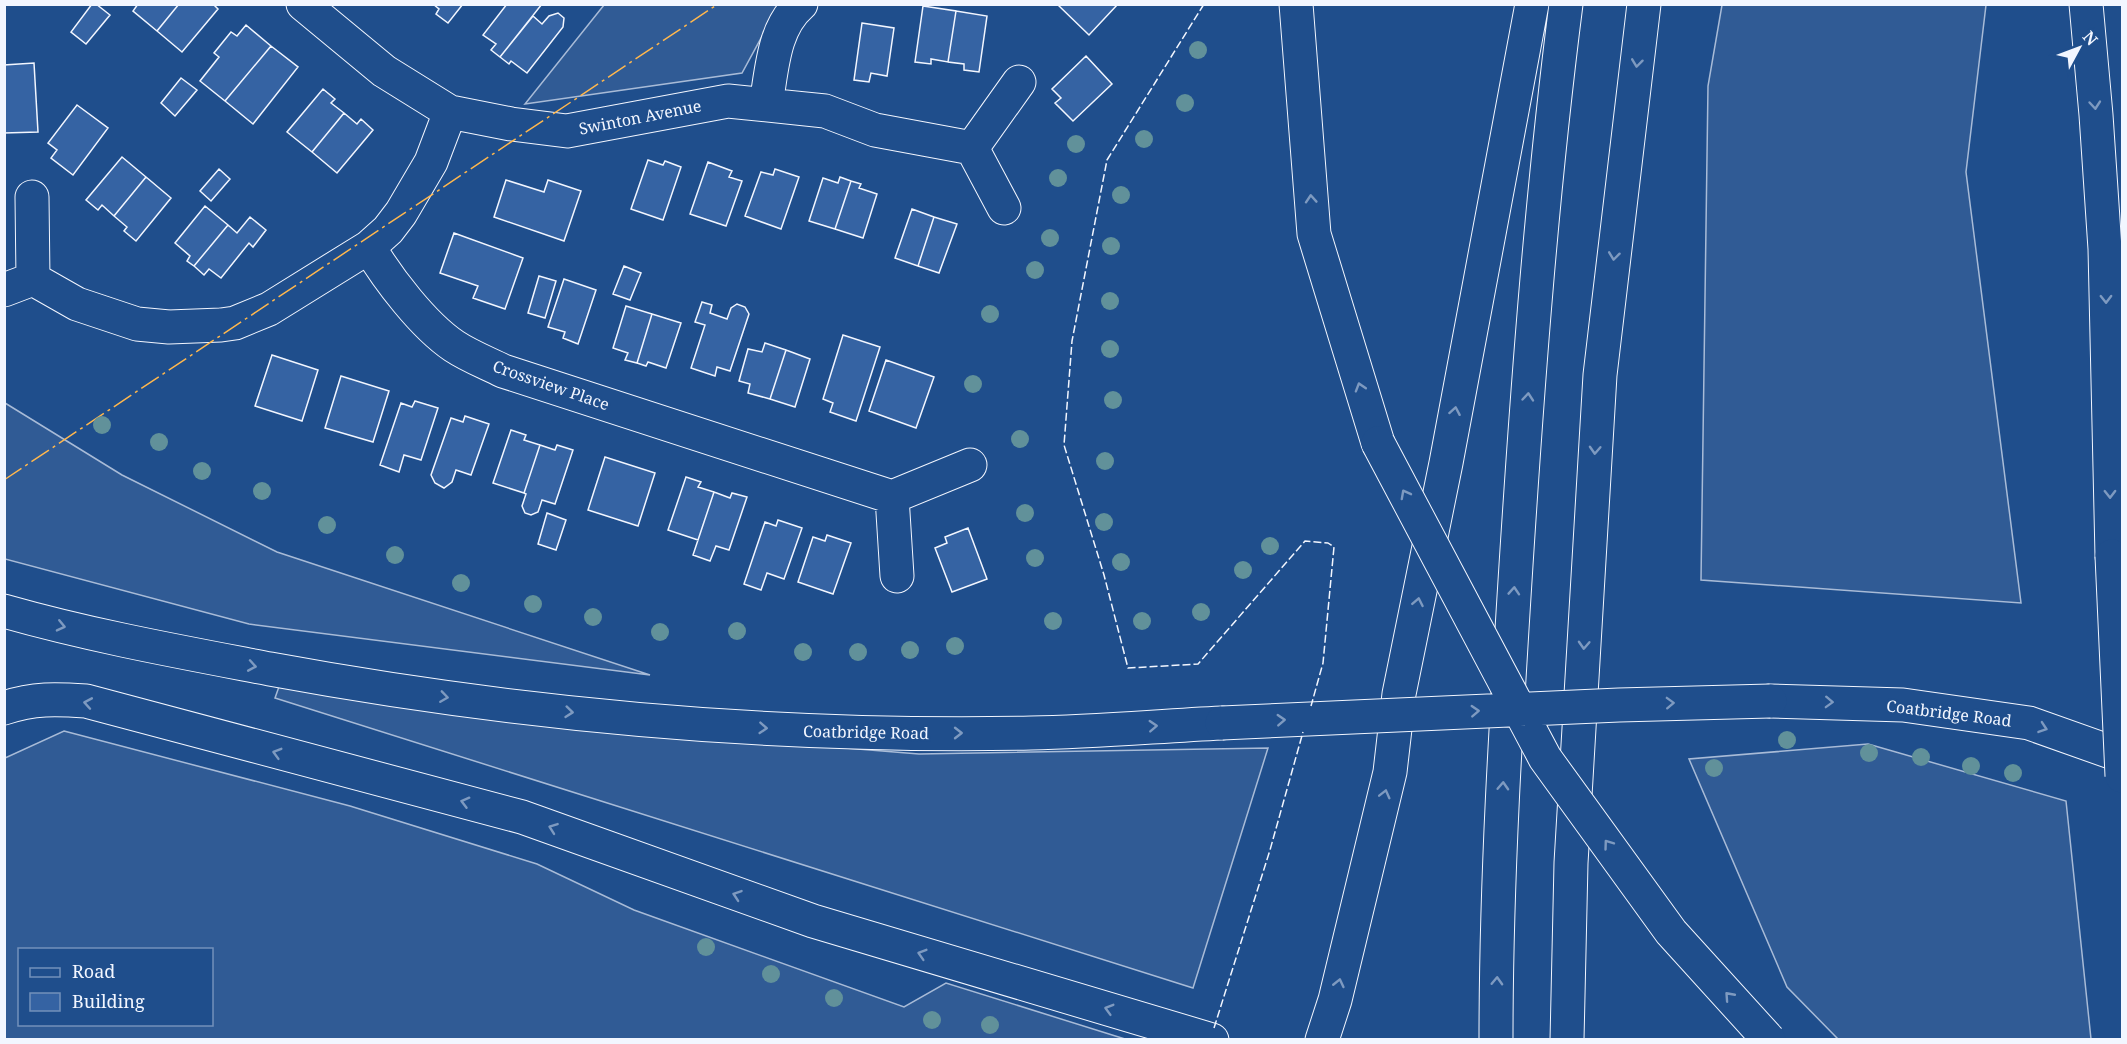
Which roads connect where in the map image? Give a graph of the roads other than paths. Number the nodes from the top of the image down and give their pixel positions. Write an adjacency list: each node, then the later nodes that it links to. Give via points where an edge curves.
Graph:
1 (303, 4): 10 (main road, Swinton Avenue, via 384,71)
2 (801, 4): 9 (main road, via 787,19 779,37)
3 (1296, 4): 27 (main road, one-way to 3, bridge, via 1671,932 1545,758 1378,443 1314,234)
4 (1532, 4): 24 (main road, one-way to 4, via 1390,772 1399,694)
5 (1566, 4): 25 (main road, one-way to 5, via 1503,792 1523,455)
6 (1644, 4): 26 (main road, one-way to 26, via 1600,375 1571,862)
7 (2086, 4): 22 (main road, one-way to 22, bridge, via 2104,249)
8 (1019, 82): 11 (main road)
9 (766, 104): 10 (main road, Swinton Avenue, via 728,101 567,131); 11 (main road, Swinton Avenue, via 825,111 874,130)
10 (450, 112): 14 (main road, via 431,162 401,213)
11 (972, 148): 13 (main road)
12 (32, 197): 15 (main road)
13 (1004, 208)
14 (369, 247): 15 (main road, via 269,309 221,325 137,324); 17 (main road, Crossview Place, via 432,328 454,346 503,371)
15 (19, 285)
16 (970, 465): 17 (main road)
17 (892, 498): 18 (main road)
18 (897, 576)
19 (4, 611): 21 (main road, Coatbridge Road, one-way to 21, bridge, via 59,626 357,685 668,722 824,732 1032,733 1770,700 1903,705 2030,723)
20 (4, 708): 23 (main road, one-way to 20, via 813,921 522,817 86,701 26,701)
21 (2122, 756)
22 (2122, 776)
23 (1212, 1040)
24 (1322, 1040)
25 (1496, 1040)
26 (1567, 1040)
27 (1769, 1040)

